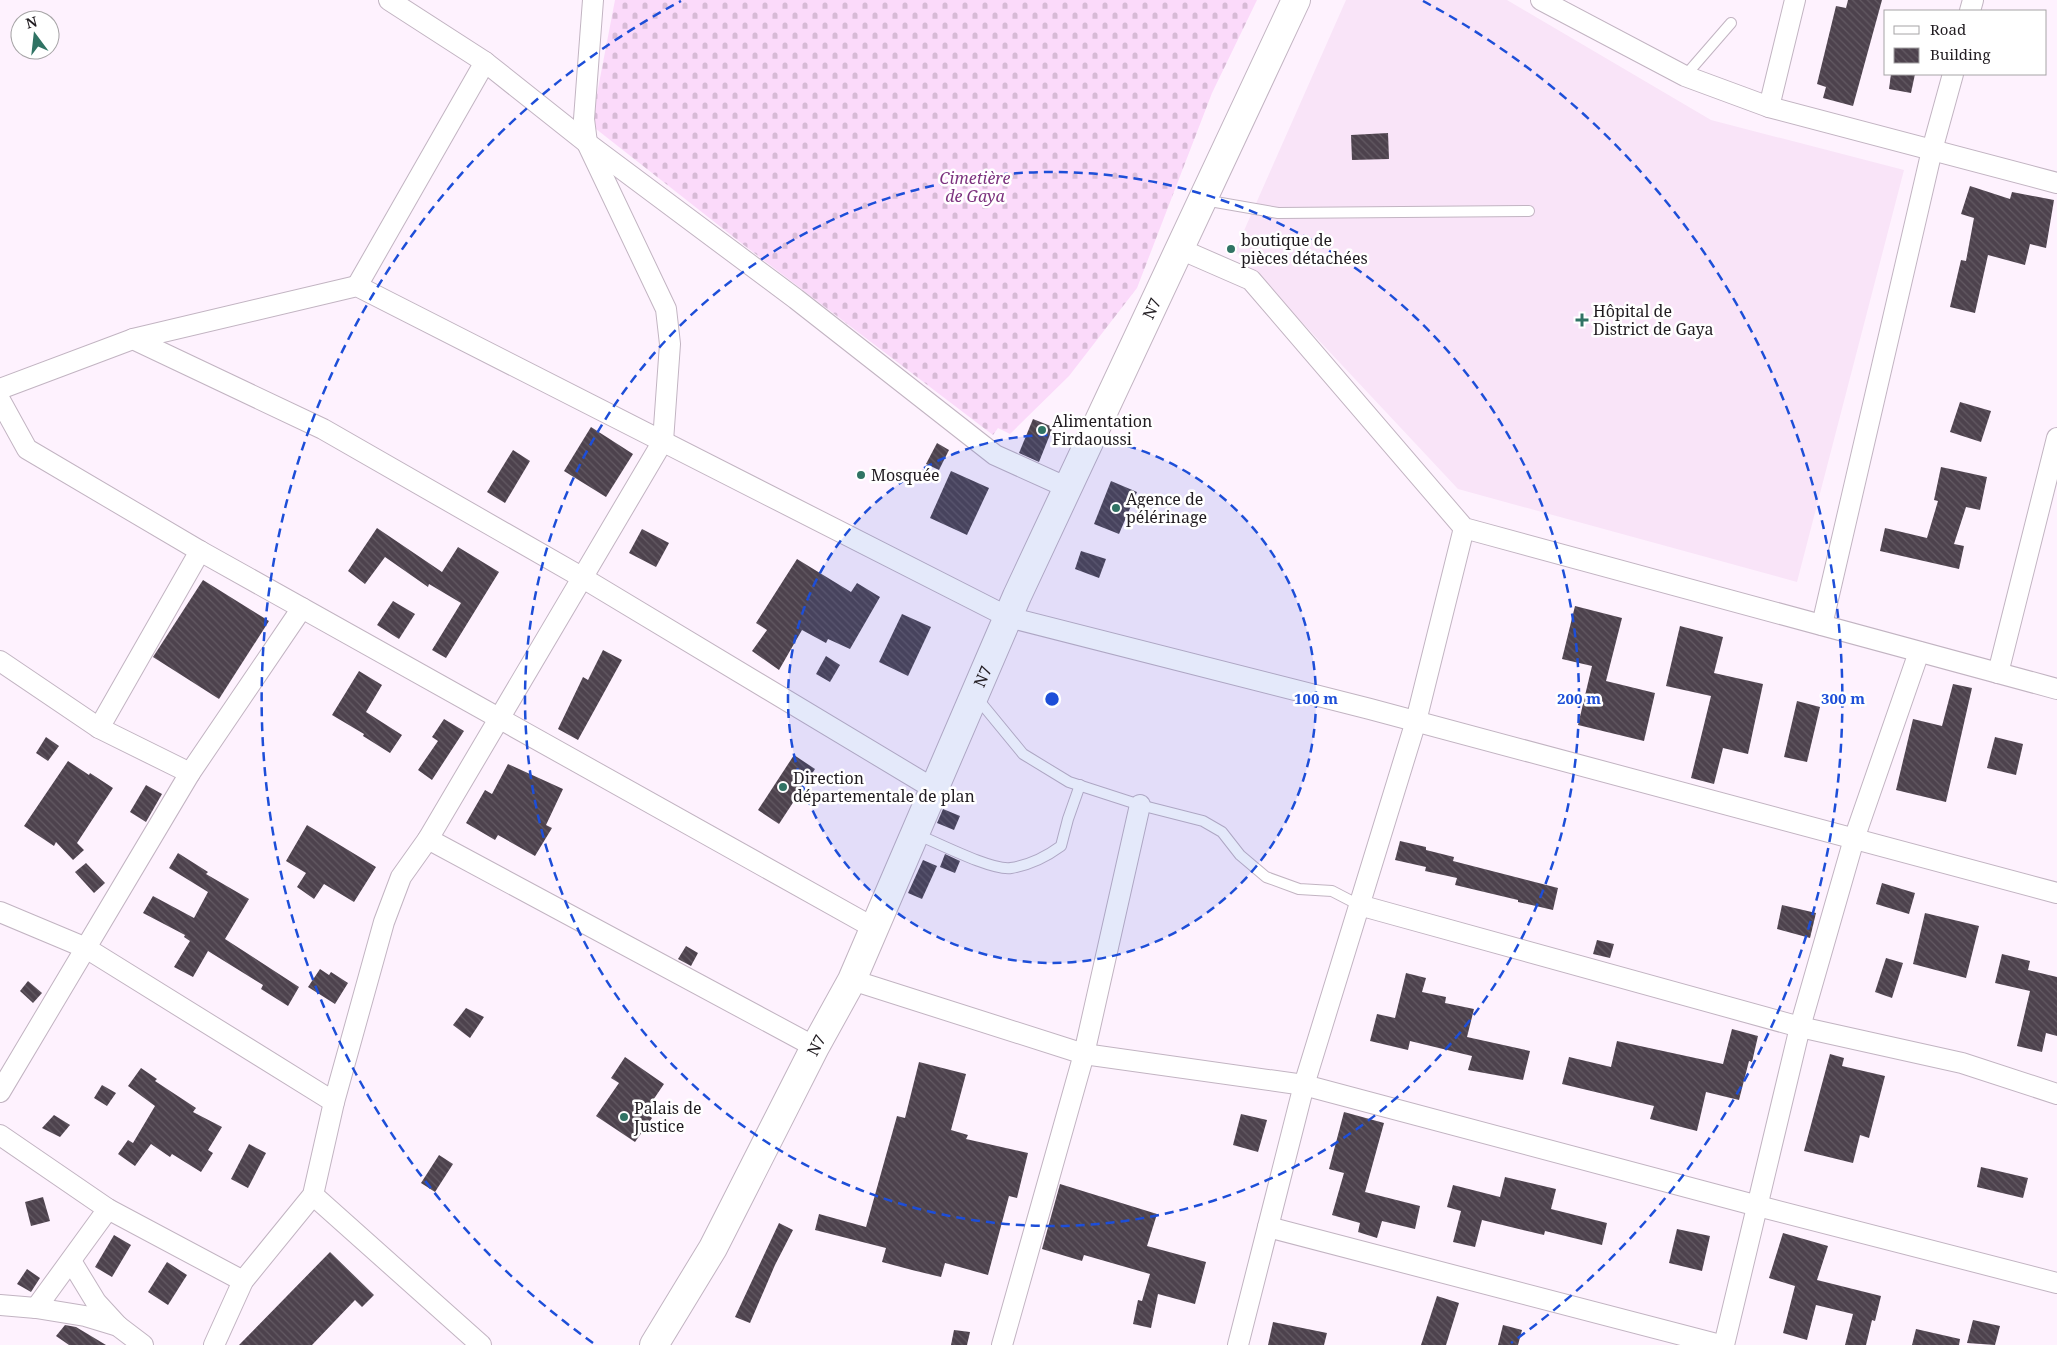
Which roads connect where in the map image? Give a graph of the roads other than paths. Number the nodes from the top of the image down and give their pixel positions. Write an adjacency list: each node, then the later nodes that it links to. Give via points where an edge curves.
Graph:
1 (389, 0): 7 (street)
2 (593, 0): 11 (street, via 584,119)
3 (1296, 0): 14 (main road, N7)
4 (1795, 0): 10 (street)
5 (1548, 2): 9 (street)
6 (1731, 23): 9 (lane)
7 (485, 62): 11 (street); 17 (street)
8 (1953, 75): 12 (street)
9 (1685, 76): 10 (street)
10 (1769, 107): 12 (street)
11 (587, 144): 22 (street, via 666,309 670,344); 23 (street, via 796,299 995,455)
12 (1932, 150): 13 (street); 30 (street)
13 (2057, 183)
14 (1203, 200): 15 (lane, via 1278,213); 16 (main road, N7)
15 (1529, 211)
16 (1180, 249): 23 (main road, N7); 25 (street, via 1251,280)
17 (357, 286): 18 (street); 22 (street)
18 (133, 340): 19 (street); 27 (street, via 323,429)
19 (0, 389)
20 (0, 400): 26 (street, via 28,450)
21 (2057, 438): 24 (street)
22 (663, 441): 27 (street); 29 (street)
23 (1068, 488): 29 (main road, N7)
24 (2050, 495): 33 (street)
25 (1464, 528): 30 (street); 37 (street)
26 (200, 551): 28 (street); 38 (street)
27 (583, 578): 36 (street); 41 (street)
28 (302, 608): 36 (street); 39 (street)
29 (1008, 617): 35 (main road, N7); 37 (street)
30 (1822, 625): 31 (street)
31 (1920, 652): 33 (street); 45 (street)
32 (0, 661): 38 (street)
33 (1998, 673): 34 (street)
34 (2057, 689)
35 (974, 695): 40 (lane, via 1023,754); 41 (main road, N7)
36 (500, 718): 44 (street); 49 (street)
37 (1416, 722): 45 (street); 47 (street)
38 (98, 728): 39 (street)
39 (190, 773): 50 (street)
40 (1080, 786): 42 (lane); 43 (lane, via 1061,846 1044,859 1010,869 990,865)
41 (934, 789): 43 (main road, N7)
42 (1140, 805): 47 (lane, via 1203,821 1222,832 1240,855 1266,877 1299,889 1332,891); 54 (street)
43 (915, 834): 49 (main road, N7)
44 (428, 839): 53 (street); 58 (street, via 401,877 384,922)
45 (1854, 839): 46 (street); 52 (street)
46 (2057, 893)
47 (1359, 905): 52 (street); 55 (street)
48 (0, 912): 50 (street)
49 (874, 928): 51 (main road, N7)
50 (86, 948): 56 (street); 58 (street)
51 (852, 980): 53 (main road, N7); 54 (street)
52 (1800, 1027): 57 (street, via 1962,1063); 61 (street)
53 (815, 1047): 73 (main road, N7, via 713,1248)
54 (1084, 1054): 55 (street); 74 (street)
55 (1304, 1085): 61 (street); 63 (street)
56 (0, 1092)
57 (2057, 1094)
58 (334, 1102): 60 (street)
59 (0, 1135): 62 (street)
60 (313, 1195): 65 (street); 72 (street)
61 (1758, 1206): 66 (street); 76 (street)
62 (108, 1209): 64 (street); 65 (street)
63 (1268, 1227): 75 (street); 76 (street)
64 (71, 1261): 68 (street); 69 (street, via 96,1302)
65 (242, 1281): 71 (street)
66 (2057, 1283)
67 (0, 1305): 68 (street)
68 (36, 1308): 69 (street, via 85,1316)
69 (118, 1326): 70 (street)
70 (143, 1345)
71 (214, 1345)
72 (481, 1345)
73 (654, 1345)
74 (1002, 1345)
75 (1238, 1345)
76 (1722, 1345)

